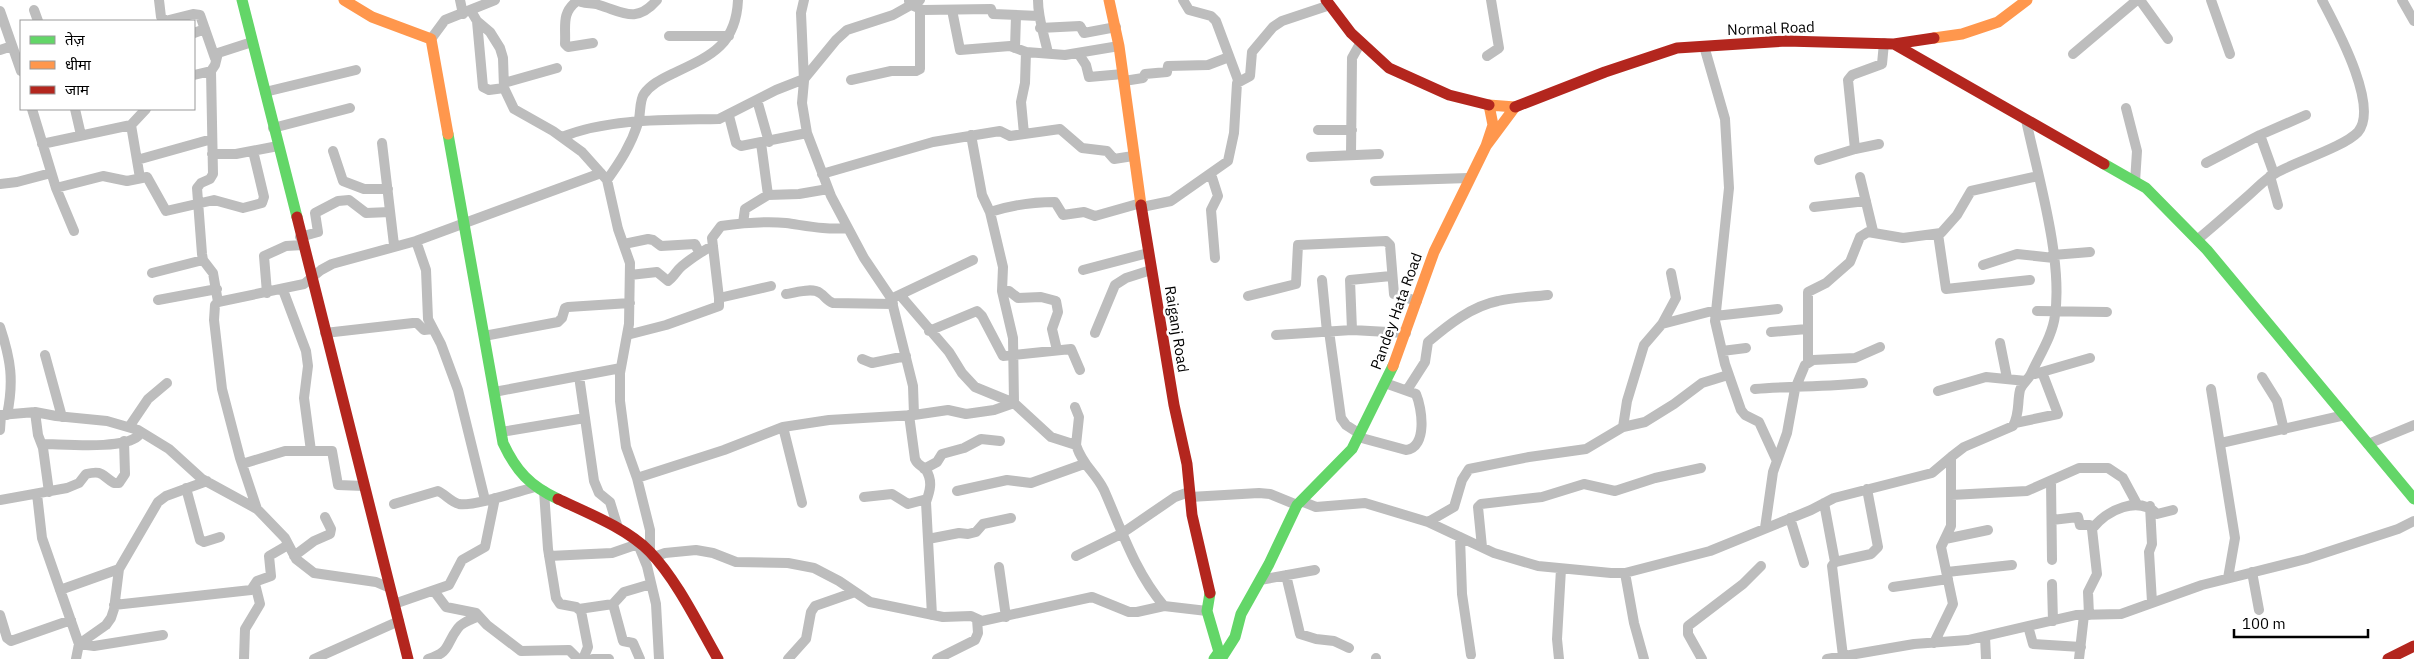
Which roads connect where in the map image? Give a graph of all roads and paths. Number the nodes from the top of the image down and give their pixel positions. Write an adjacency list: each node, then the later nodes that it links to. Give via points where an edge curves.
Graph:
1 (159, 0): 29 (street)
2 (242, 0): 42 (main road)
3 (344, 0): 40 (main road, via 372,16)
4 (460, 0): 25 (street)
5 (495, 0): 25 (street)
6 (657, 0): 19 (street, via 645,10 622,14 600,5)
7 (738, 0): 39 (street, via 738,16)
8 (804, 0): 65 (street, via 801,13)
9 (955, 0): 23 (street)
10 (1038, 0): 27 (street)
11 (1110, 0): 33 (main road, Raiganj Road)
12 (1183, 0): 57 (street, via 1192,12 1214,18)
13 (1491, 0): 56 (street, via 1499,48)
14 (2027, 0): 45 (main road, Normal Road, via 1998,22 1962,34)
15 (2138, 0): 41 (street); 54 (street)
16 (2211, 0): 55 (street)
17 (2322, 0): 113 (street, via 2343,40 2358,84 2364,110 2362,123 2357,133 2338,144)
18 (2402, 0): 32 (street)
19 (577, 1): 44 (street, via 566,14 565,44)
20 (1328, 2): 43 (main road); 67 (street, via 1274,27 1252,52 1250,76)
21 (915, 3): 23 (street); 65 (street, via 892,15 846,30); 66 (street, via 920,69 891,71)
22 (34, 10): 28 (street)
23 (955, 10): 26 (street, via 991,9 993,14); 49 (street, via 960,50 997,46)
24 (0, 11): 46 (street)
25 (467, 13): 31 (street); 40 (street, via 445,20)
26 (1016, 16): 27 (street); 49 (street)
27 (1039, 16): 34 (street)
28 (38, 20)
29 (162, 20)
30 (170, 20): 35 (street, via 197,14)
31 (477, 21): 68 (street, via 490,32 500,48); 68 (street, via 483,87 489,90)
32 (2414, 21)
33 (1116, 27): 37 (street); 47 (main road, Raiganj Road)
34 (1040, 28): 37 (street, via 1080,26); 53 (street, via 1044,31)
35 (205, 29): 36 (street); 58 (street)
36 (195, 33)
37 (1084, 33): 52 (street)
38 (670, 36): 39 (street)
39 (730, 36): 81 (street, via 706,58 657,81 644,94)
40 (431, 39): 133 (main road)
41 (2168, 39)
42 (252, 42): 58 (street, via 218,53); 69 (main road)
43 (1361, 42): 71 (main road, via 1389,68 1449,94); 85 (street, via 1352,58)
44 (593, 44)
45 (1889, 44): 48 (main road, Normal Road, via 1786,41); 80 (main road); 99 (street, via 1882,64 1852,75 1848,80)
46 (12, 46): 50 (street); 59 (street)
47 (1119, 46): 52 (street); 64 (main road, Raiganj Road)
48 (1704, 46): 72 (main road, Normal Road, via 1677,48); 180 (street, via 1725,119 1728,178 1726,232)
49 (1015, 48): 51 (street)
50 (0, 50)
51 (1026, 52): 53 (street); 87 (street, via 1021,102)
52 (1082, 52): 53 (street); 64 (street, via 1089,77)
53 (1048, 53)
54 (2073, 54)
55 (2230, 54)
56 (1487, 56)
57 (1229, 57): 64 (street, via 1211,64 1168,66 1167,72 1145,74 1143,78); 67 (street)
58 (215, 58): 61 (street, via 215,65)
59 (20, 64)
60 (557, 68): 68 (street)
61 (210, 70): 63 (street); 92 (street)
62 (356, 70): 69 (street)
63 (195, 75)
64 (1124, 78): 105 (main road, Raiganj Road)
65 (804, 79): 70 (street); 86 (street, via 802,103)
66 (851, 80)
67 (1238, 80): 112 (street, via 1234,133 1228,161)
68 (504, 85): 91 (street, via 514,109)
69 (265, 92): 83 (main road)
70 (757, 100): 79 (street); 94 (street)
71 (1489, 105): 72 (main road); 98 (main road, via 1494,127)
72 (1515, 107): 98 (main road)
73 (350, 108): 83 (street)
74 (2126, 108): 120 (street, via 2137,154)
75 (32, 110): 95 (street)
76 (75, 110): 88 (street)
77 (145, 110): 82 (street)
78 (2306, 115): 89 (street)
79 (729, 116): 81 (street); 94 (street, via 738,144)
80 (2026, 120): 115 (street); 120 (main road)
81 (638, 123): 91 (street, via 606,123); 116 (street, via 624,156)
82 (132, 125): 88 (street); 107 (street)
83 (274, 128): 97 (main road)
84 (1318, 130): 85 (street)
85 (1352, 130): 104 (street)
86 (807, 133): 94 (street); 111 (street)
87 (1024, 134): 90 (street, via 1010,136 1000,131); 105 (street, via 1060,129 1082,148 1107,151 1114,159)
88 (80, 135): 95 (street)
89 (2260, 135): 109 (street); 113 (street)
90 (971, 136): 111 (street, via 924,144); 132 (street, via 982,195)
91 (562, 137): 116 (street, via 582,152)
92 (212, 139): 102 (street); 107 (street)
93 (382, 143): 123 (street)
94 (765, 143): 125 (street)
95 (42, 144): 110 (street)
96 (1879, 144): 99 (street)
97 (278, 146): 100 (street); 141 (main road)
98 (1486, 146): 118 (main road, Pandey Hata Road)
99 (1855, 149): 108 (street)
100 (253, 151): 102 (street); 127 (street, via 264,198 262,203 243,208 218,200)
101 (334, 151): 123 (street, via 343,181 364,189)
102 (212, 154): 127 (street, via 212,178 198,185)
103 (1379, 154): 104 (street)
104 (1352, 155): 106 (street)
105 (1133, 156): 128 (main road, Raiganj Road)
106 (1311, 157)
107 (137, 160): 117 (street)
108 (1819, 160)
109 (2206, 163)
110 (51, 173): 121 (street); 122 (street)
111 (822, 174): 124 (street)
112 (1212, 174): 128 (street, via 1171,201); 149 (street, via 1218,196 1211,210)
113 (2272, 175): 129 (street); 140 (street)
114 (1860, 176): 126 (street)
115 (2038, 176): 138 (street, via 1972,191 1957,215); 148 (street)
116 (604, 177): 133 (street); 142 (street)
117 (140, 178): 122 (street, via 128,181 103,176); 127 (street, via 150,180 166,211)
118 (1469, 178): 119 (street); 173 (main road, Pandey Hata Road, via 1434,252)
119 (1375, 181)
120 (2135, 182): 140 (main road, via 2146,188)
121 (0, 184)
122 (56, 188): 136 (street)
123 (388, 189): 131 (street)
124 (828, 189): 125 (street); 135 (street)
125 (768, 195): 134 (street, via 745,208)
126 (1866, 201): 130 (street); 137 (street)
127 (198, 203): 150 (street)
128 (1141, 205): 132 (street, via 1095,216 1084,212 1063,215 1055,202 1015,204); 147 (main road, Raiganj Road)
129 (2278, 205)
130 (1814, 206)
131 (390, 212): 141 (street, via 366,213 349,200 338,201 315,213 318,232); 143 (street)
132 (990, 212): 165 (street, via 1003,267)
133 (464, 222): 139 (street); 194 (main road)
134 (743, 223): 135 (street, via 787,224 828,230); 144 (street, via 721,226 712,238)
135 (848, 228): 171 (street, via 864,258)
136 (74, 231)
137 (1873, 231): 138 (street, via 1903,238); 184 (street, via 1860,237 1850,262 1826,283 1808,292)
138 (1938, 234): 161 (street, via 1946,289)
139 (416, 240): 143 (street); 183 (street, via 426,270 427,309)
140 (2197, 240): 228 (main road)
141 (302, 241): 159 (main road); 166 (street, via 264,256)
142 (624, 244): 145 (street, via 648,239 661,246 695,244); 157 (street)
143 (394, 245): 159 (street, via 332,264)
144 (712, 246): 145 (street); 170 (street)
145 (699, 252): 157 (street, via 668,281 656,272)
146 (2090, 252): 148 (street)
147 (1148, 253): 153 (street); 154 (main road, Raiganj Road)
148 (2053, 257): 152 (street, via 2017,254); 178 (street, via 2057,278)
149 (1216, 258)
150 (203, 260): 155 (street); 163 (street, via 213,273)
151 (973, 260): 171 (street)
152 (1983, 265)
153 (1084, 270)
154 (1151, 270): 190 (street, via 1115,285); 263 (main road, Raiganj Road, via 1187,464)
155 (152, 273)
156 (1671, 273): 181 (street, via 1676,298)
157 (630, 275): 175 (street)
158 (1391, 276): 169 (street, via 1390,245 1386,241 1300,244 1296,247 1296,284); 173 (street, via 1394,294); 186 (street, via 1350,280)
159 (311, 278): 164 (street, via 304,284); 189 (main road)
160 (1322, 280): 187 (street)
161 (2030, 280)
162 (771, 286): 170 (street)
163 (216, 289): 172 (street); 174 (street)
164 (283, 290): 166 (street); 246 (street, via 306,351 308,366 304,398)
165 (1002, 291): 198 (street, via 1009,291 1015,297 1041,297 1056,301 1058,312 1052,329); 201 (street, via 1010,321)
166 (267, 293): 174 (street)
167 (786, 294): 171 (street, via 815,291 833,303)
168 (1548, 295): 220 (street, via 1496,301 1466,314 1443,329 1428,342 1426,362)
169 (1248, 296)
170 (718, 298): 192 (street, via 719,306)
171 (895, 299): 185 (street); 202 (street)
172 (158, 300)
173 (1417, 301): 191 (main road, Pandey Hata Road)
174 (218, 302): 249 (street, via 214,308 214,320 219,371)
175 (630, 303): 192 (street); 194 (street, via 568,307 558,322)
176 (1778, 309): 180 (street)
177 (2037, 311): 178 (street)
178 (2056, 311): 179 (street); 213 (street)
179 (2107, 312)
180 (1715, 313): 181 (street); 199 (street)
181 (1662, 324): 234 (street, via 1644,345 1627,401)
182 (0, 327): 226 (street, via 11,365 10,396)
183 (433, 329): 189 (street, via 424,330 413,323); 266 (street, via 458,390)
184 (1807, 329): 188 (street); 205 (street)
185 (929, 330): 201 (street, via 976,311 982,316 1000,354 1005,357); 223 (street, via 975,387)
186 (1352, 330): 187 (street); 191 (street)
187 (1328, 332): 193 (street); 239 (street, via 1341,418)
188 (1772, 332)
189 (325, 333): 256 (main road)
190 (1095, 333)
191 (1406, 333): 215 (main road, Pandey Hata Road)
192 (627, 335): 206 (street)
193 (1276, 335)
194 (484, 336): 222 (main road)
195 (2000, 343): 212 (street)
196 (1880, 347): 205 (street, via 1855,358)
197 (1746, 348): 199 (street)
198 (1057, 350): 201 (street); 207 (street, via 1074,352)
199 (1722, 351): 209 (street)
200 (45, 355): 229 (street)
201 (1013, 355): 223 (street)
202 (906, 356): 203 (street, via 872,363); 227 (street, via 913,386)
203 (862, 358)
204 (2090, 358): 208 (street)
205 (1808, 362): 217 (street)
206 (621, 368): 210 (street); 253 (street, via 622,423)
207 (1080, 370)
208 (2042, 372): 213 (street); 231 (street, via 2058,414)
209 (1728, 374): 234 (street, via 1702,383 1645,422); 248 (street, via 1741,410 1745,416 1759,422)
210 (579, 376): 222 (street); 230 (street)
211 (2262, 377): 237 (street, via 2277,401)
212 (2007, 378): 213 (street); 221 (street, via 1983,378)
213 (2028, 378): 231 (street, via 2020,388 2019,414)
214 (167, 383): 235 (street, via 148,399)
215 (1385, 383): 220 (street); 239 (main road, Pandey Hata Road)
216 (1863, 383): 217 (street)
217 (1796, 386): 218 (street); 248 (street, via 1786,433)
218 (1755, 389)
219 (2211, 389): 242 (street)
220 (1407, 390): 239 (street, via 1416,394 1420,415 1420,436 1412,448 1406,450)
221 (1938, 391)
222 (494, 392): 238 (main road)
223 (1014, 403): 227 (street, via 966,414 948,410); 245 (street, via 1051,437)
224 (1075, 407): 245 (street, via 1079,417)
225 (34, 412): 226 (street); 229 (street); 243 (street)
226 (2, 415): 236 (street)
227 (912, 415): 233 (street); 252 (street, via 915,459)
228 (2345, 415): 237 (street); 244 (main road)
229 (62, 417): 235 (street, via 107,421)
230 (585, 418): 238 (street); 284 (street, via 594,481 610,502)
231 (2014, 423): 247 (street, via 1964,447)
232 (2414, 425): 244 (street)
233 (783, 426): 253 (street, via 724,450); 270 (street)
234 (1623, 427): 283 (street, via 1586,449 1469,469 1454,507)
235 (134, 429): 240 (street, via 136,438); 255 (street, via 169,449)
236 (0, 430)
237 (2284, 430): 242 (street)
238 (501, 432): 258 (main road, via 512,463)
239 (1359, 435): 271 (main road, Pandey Hata Road, via 1352,449)
240 (124, 441): 243 (street); 261 (street, via 125,474 119,483 96,472 86,474 79,483)
241 (1000, 441): 252 (street, via 981,439 942,454 937,462)
242 (2221, 443): 313 (street, via 2234,538)
243 (42, 444): 261 (street)
244 (2368, 444): 268 (main road)
245 (1076, 445): 250 (street)
246 (311, 451): 249 (street, via 285,451); 256 (street, via 332,451 338,485)
247 (1951, 457): 259 (street, via 1932,473); 264 (street)
248 (1776, 459): 285 (street)
249 (242, 464): 276 (street)
250 (1084, 464): 260 (street, via 1031,484 1007,480); 288 (street, via 1103,488)
251 (1701, 468): 295 (street, via 1615,490 1584,484 1542,497 1481,504 1478,507)
252 (924, 469): 267 (street, via 931,486)
253 (637, 478): 296 (street, via 650,530)
254 (2051, 481): 264 (street, via 2027,491); 274 (street, via 2082,468 2111,469 2123,478); 281 (street)
255 (207, 482): 257 (street); 276 (street)
256 (364, 486): 319 (main road)
257 (186, 488): 289 (street, via 200,540 204,542); 307 (street, via 158,502)
258 (540, 489): 266 (street); 284 (main road); 298 (street)
259 (1867, 489): 272 (street); 301 (street, via 1878,547 1871,554)
260 (957, 491)
261 (49, 492): 262 (street)
262 (37, 494): 269 (street); 320 (street, via 42,538)
263 (1189, 495): 271 (street, via 1259,493); 288 (street, via 1175,496); 330 (main road, Raiganj Road, via 1210,590)
264 (1951, 495): 292 (street, via 1951,526)
265 (864, 497): 267 (street, via 892,494 908,504)
266 (490, 499): 273 (street, via 458,504 442,493 434,492); 321 (street, via 485,547 462,560 449,585)
267 (927, 499): 291 (street)
268 (2414, 499)
269 (0, 500)
270 (802, 503)
271 (1299, 503): 283 (street, via 1316,507 1365,503); 314 (main road, Pandey Hata Road)
272 (1824, 503): 280 (street); 301 (street)
273 (394, 504)
274 (2137, 504): 275 (street); 286 (street, via 2100,520)
275 (2150, 506): 277 (street, via 2157,514); 323 (street, via 2152,544 2148,552)
276 (257, 509): 294 (street)
277 (2173, 510)
278 (326, 517): 297 (street, via 330,534)
279 (1011, 518): 291 (street, via 983,524 976,532)
280 (1790, 518): 285 (street); 302 (street)
281 (2052, 520): 286 (street, via 2078,517 2080,525 2090,525); 300 (street)
282 (2414, 521): 309 (street, via 2306,559)
283 (1428, 522): 290 (street)
284 (618, 528): 293 (main road)
285 (1766, 528): 310 (street, via 1710,551)
286 (2092, 529): 333 (street, via 2097,574 2088,592)
287 (1988, 530): 292 (street)
288 (1122, 534): 299 (street); 327 (street, via 1150,589)
289 (220, 537)
290 (1460, 537): 295 (street); 348 (street, via 1460,582)
291 (928, 539): 332 (street)
292 (1945, 539): 312 (street, via 1941,547)
293 (638, 544): 296 (main road); 298 (street, via 612,553); 316 (street)
294 (288, 545): 297 (street); 315 (street, via 269,556 271,576)
295 (1482, 547): 306 (street, via 1538,566)
296 (652, 554): 322 (street, via 696,550 713,552 736,562 788,563 814,568); 361 (main road)
297 (294, 556): 319 (street, via 314,573 376,582)
298 (549, 556): 328 (street, via 558,602)
299 (1076, 556)
300 (2052, 560)
301 (1835, 562): 350 (street, via 1832,566)
302 (1804, 563)
303 (2012, 565): 312 (street)
304 (999, 566): 335 (street)
305 (1760, 566): 368 (street, via 1743,584 1688,626 1688,634)
306 (1561, 568): 310 (street); 366 (street)
307 (119, 569): 320 (street); 326 (street)
308 (1315, 570): 311 (street)
309 (2252, 572): 313 (street); 329 (street)
310 (1625, 573): 367 (street)
311 (1286, 575): 314 (street); 346 (street, via 1300,634 1334,641)
312 (1947, 576): 318 (street); 343 (street, via 1953,604)
313 (2228, 578): 323 (street)
314 (1260, 580): 365 (main road, Pandey Hata Road, via 1241,614 1236,637)
315 (255, 584): 326 (street, via 251,590); 352 (street, via 260,604 245,629)
316 (651, 584): 325 (street, via 624,592); 349 (street, via 656,604)
317 (2052, 584): 338 (street)
318 (1893, 587)
319 (390, 588): 324 (main road)
320 (60, 590): 337 (street)
321 (434, 591): 324 (street); 334 (street, via 446,607)
322 (855, 592): 332 (street, via 870,602); 362 (street, via 815,606 806,639)
323 (2152, 602): 333 (street, via 2121,614)
324 (394, 604): 339 (main road)
325 (612, 604): 328 (street); 360 (street, via 623,641 633,643)
326 (114, 605): 344 (street, via 106,626)
327 (1164, 606): 330 (street); 335 (street, via 1129,612 1092,597)
328 (579, 609): 357 (street, via 588,647)
329 (2259, 610)
330 (1207, 611): 364 (main road, Raiganj Road, via 1219,652)
331 (0, 615): 337 (street, via 7,638 12,641)
332 (932, 615): 336 (street)
333 (2086, 615): 338 (street); 345 (street)
334 (479, 616): 355 (street, via 458,628 443,654); 356 (street, via 521,651 569,650)
335 (1006, 617): 336 (street)
336 (977, 619): 363 (street, via 975,640)
337 (71, 620): 344 (street)
338 (2053, 621): 340 (street)
339 (399, 622): 353 (street); 354 (main road)
340 (2028, 626): 342 (street); 345 (street, via 2033,644)
341 (163, 635): 344 (street, via 94,646)
342 (1985, 636): 343 (street); 370 (street)
343 (1934, 643): 350 (street)
344 (79, 644): 351 (street)
345 (2081, 647): 371 (street)
346 (1349, 648)
347 (2413, 650): 372 (main road)
348 (1471, 654)
349 (659, 656): 360 (street)
350 (1843, 656): 369 (street)
351 (76, 659)
352 (244, 659)
353 (314, 659)
354 (408, 659)
355 (428, 659)
356 (578, 659)
357 (583, 659)
358 (592, 659): 359 (street)
359 (609, 659)
360 (640, 659)
361 (718, 659)
362 (788, 659)
363 (937, 659)
364 (1214, 659)
365 (1221, 659)
366 (1559, 659)
367 (1644, 659)
368 (1702, 659)
369 (1827, 659)
370 (1986, 659)
371 (2079, 659)
372 (2388, 659)

